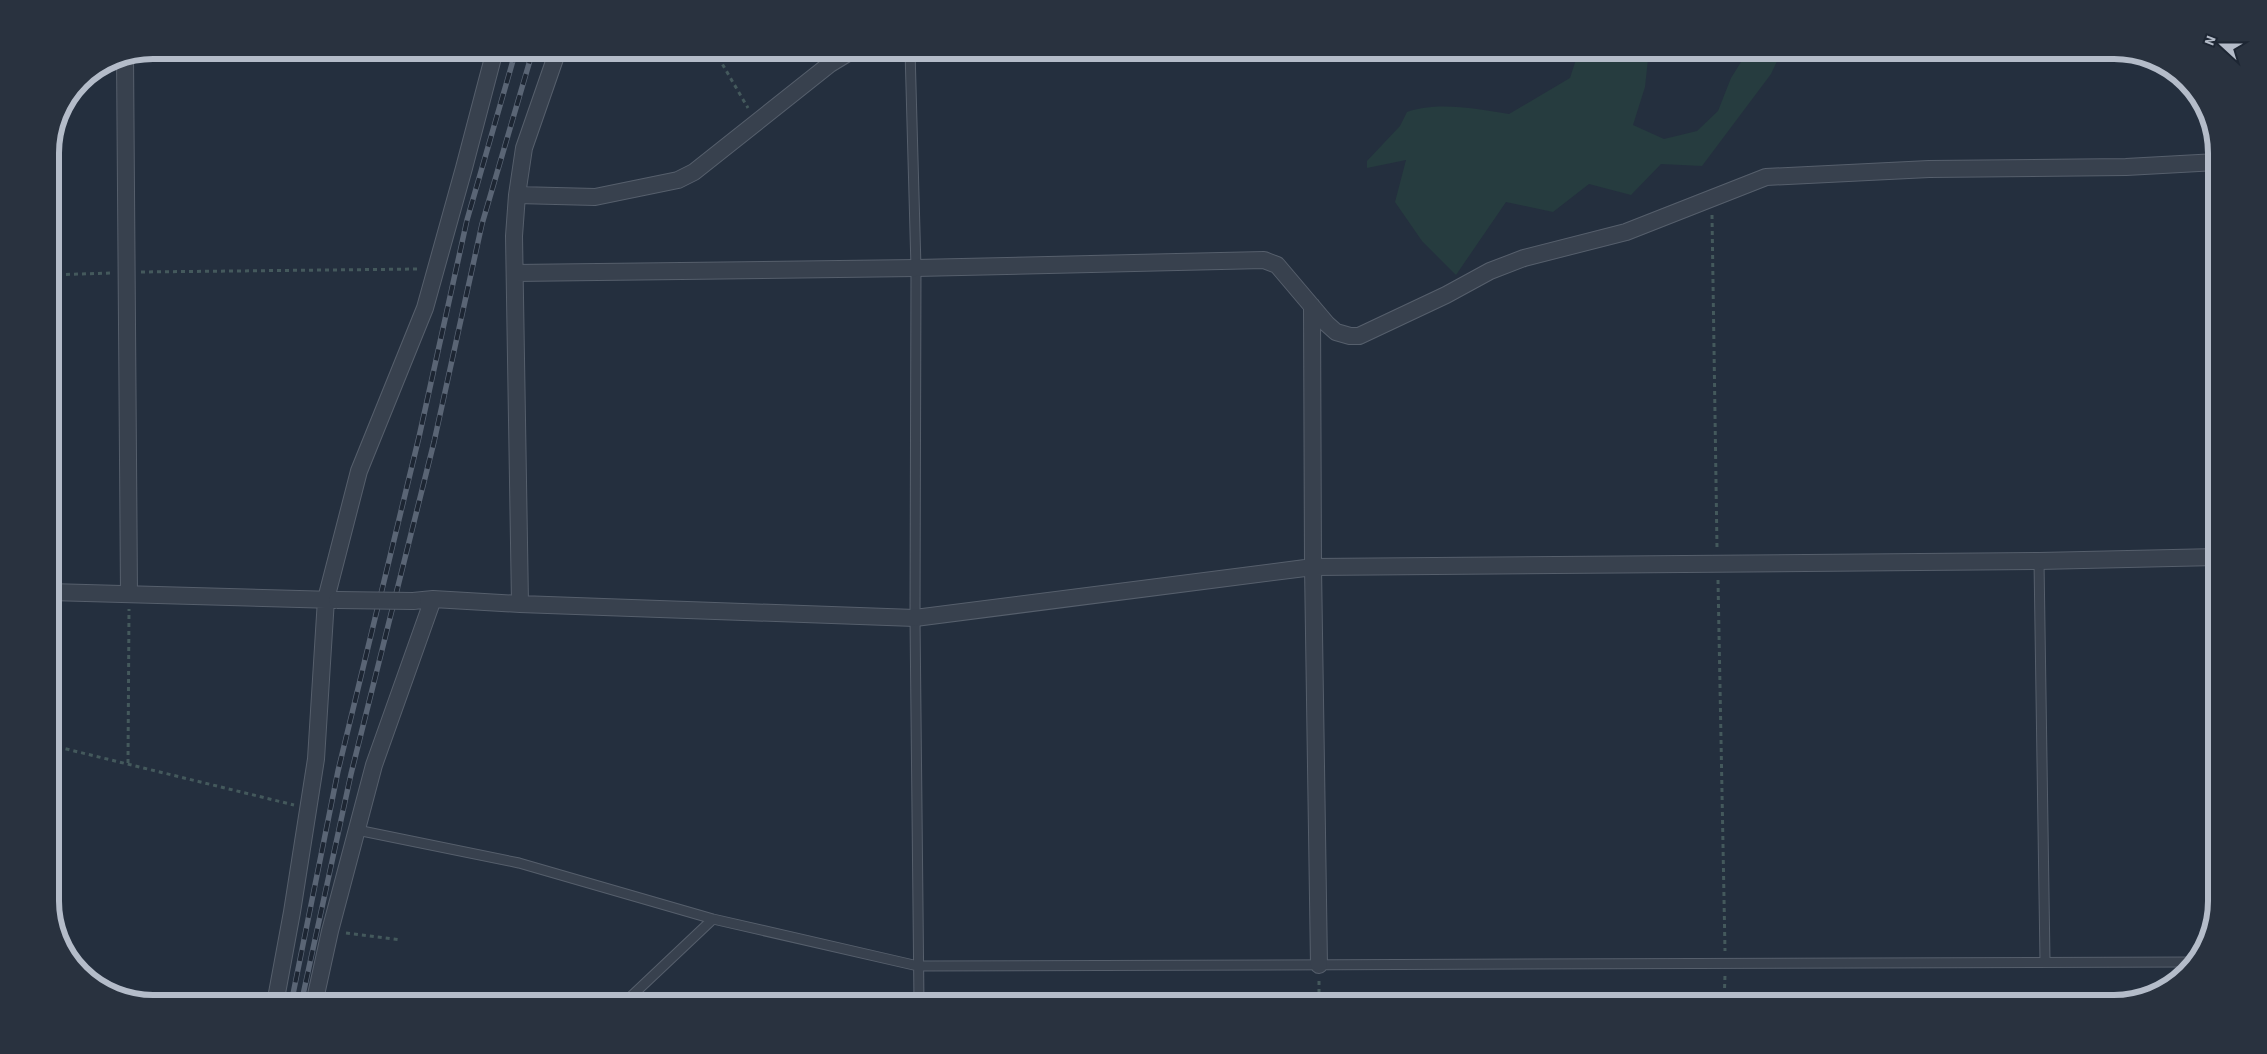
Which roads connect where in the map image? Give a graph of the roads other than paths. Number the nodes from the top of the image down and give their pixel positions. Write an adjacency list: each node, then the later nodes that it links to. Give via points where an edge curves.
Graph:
1 (493, 59): 16 (street, via 424,308 359,471)
2 (555, 59): 7 (street, via 524,148)
3 (838, 59): 7 (street, via 694,172 678,180 595,197)
4 (910, 59): 8 (lane)
5 (124, 63): 15 (street)
6 (2208, 162): 10 (street, via 1783,174 1766,177 1626,232 1524,258 1490,271 1446,296 1360,336 1336,332)
7 (517, 195): 9 (street)
8 (916, 268): 9 (street); 10 (street, via 1264,260 1277,265); 19 (lane)
9 (515, 273): 18 (street)
10 (1312, 306): 13 (street)
11 (2208, 557): 12 (street)
12 (2039, 561): 13 (street); 22 (lane)
13 (1313, 567): 19 (street); 24 (street)
14 (59, 592): 15 (street)
15 (130, 594): 16 (street)
16 (331, 599): 17 (street, bridge); 26 (street, via 316,759)
17 (432, 599): 18 (street); 20 (street, via 374,765)
18 (520, 604): 19 (street)
19 (914, 618): 25 (lane)
20 (357, 830): 21 (lane, via 519,863); 27 (street)
21 (713, 919): 25 (lane); 28 (lane)
22 (2045, 961): 23 (lane); 24 (lane)
23 (2186, 962)
24 (1319, 965): 25 (lane)
25 (918, 966): 29 (lane)
26 (277, 995)
27 (316, 995)
28 (633, 995)
29 (919, 995)

